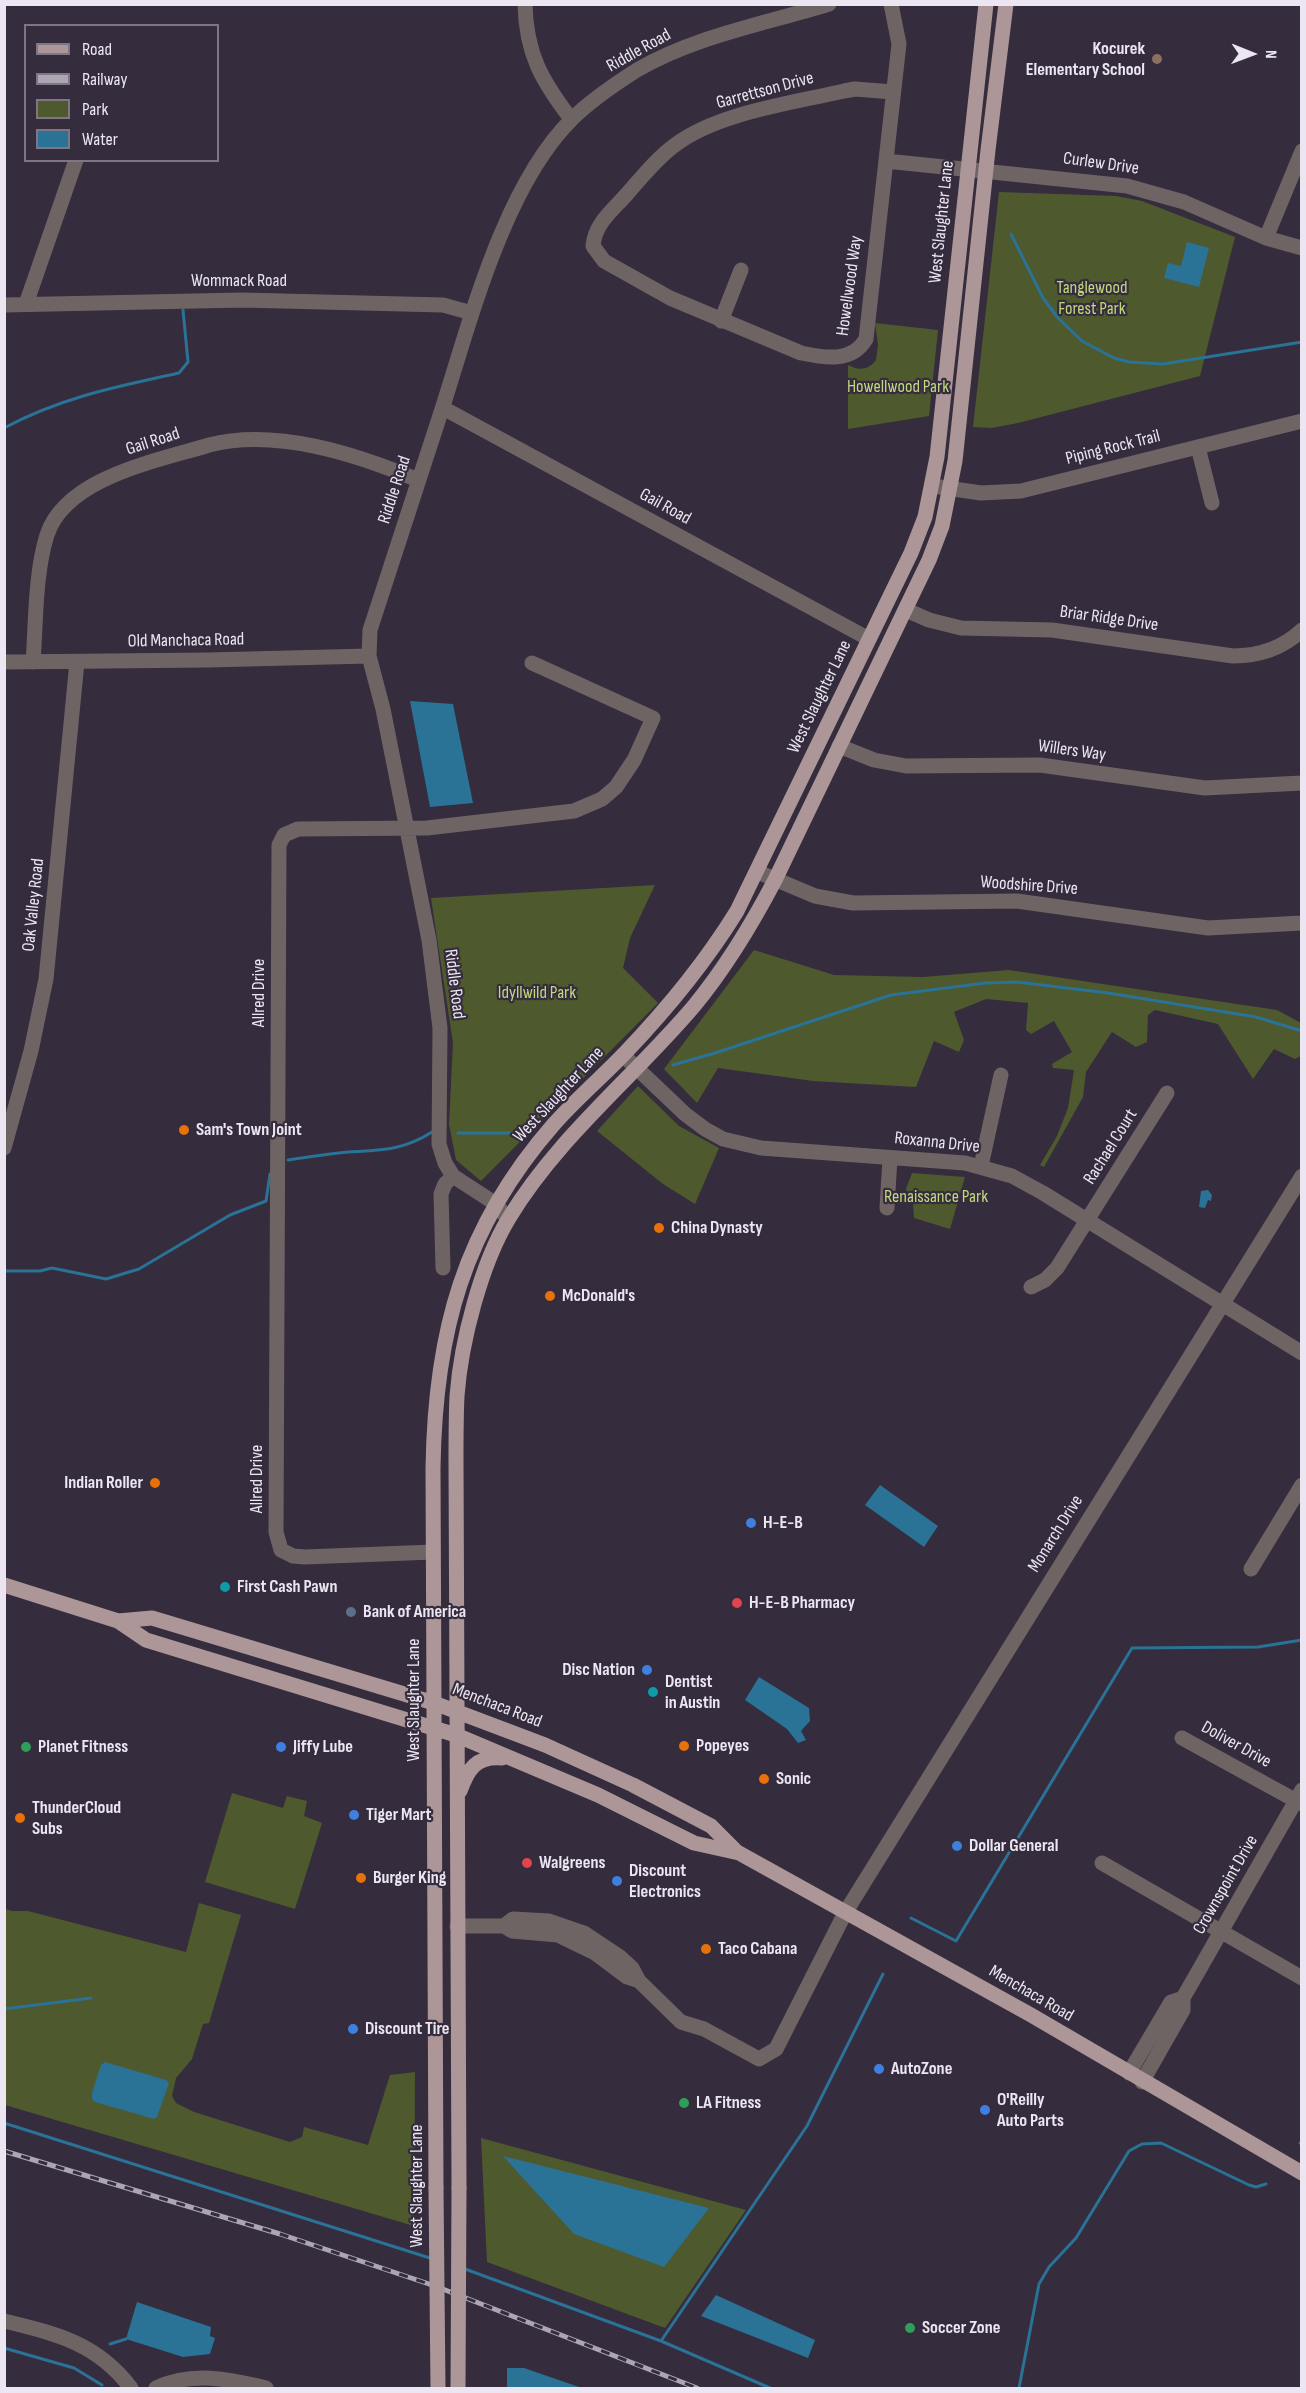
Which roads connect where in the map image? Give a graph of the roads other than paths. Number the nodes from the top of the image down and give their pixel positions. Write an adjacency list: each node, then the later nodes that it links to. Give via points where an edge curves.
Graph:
1 (525, 4): 7 (street, via 527,39 534,60 552,95)
2 (829, 4): 7 (street, Riddle Road, via 676,50 636,71)
3 (891, 4): 6 (street, Howellwood Way, via 898,44)
4 (986, 4): 11 (main road, West Slaughter Lane)
5 (1006, 4): 12 (main road, West Slaughter Lane)
6 (893, 92): 9 (street, Howellwood Way); 14 (street, Garrettson Drive, via 844,90 722,120 703,129 664,154 598,226)
7 (571, 119): 19 (street, Riddle Road, via 534,170 511,214)
8 (1302, 151): 13 (street)
9 (886, 161): 11 (street, Curlew Drive); 20 (street, Howellwood Way, via 866,339 860,349 844,357 801,353)
10 (75, 162): 17 (street)
11 (968, 169): 12 (street, Curlew Drive); 25 (main road, West Slaughter Lane)
12 (986, 170): 13 (street, Curlew Drive, via 1145,190 1184,202); 26 (main road, West Slaughter Lane)
13 (1266, 238): 15 (street, Curlew Drive)
14 (593, 246): 20 (street, Howellwood Way, via 604,261)
15 (1302, 248)
16 (741, 270): 20 (street)
17 (26, 304): 18 (street, Wommack Road); 19 (street, Wommack Road, via 323,302 442,305)
18 (4, 305)
19 (472, 313): 21 (street, Riddle Road)
20 (721, 321)
21 (443, 408): 24 (street, Riddle Road); 30 (street, Gail Road)
22 (1302, 421): 23 (street, Piping Rock Trail)
23 (1197, 447): 26 (street, Piping Rock Trail, via 1021,491 994,494); 27 (street)
24 (418, 480): 31 (street, Riddle Road, via 370,630); 33 (street, Gail Road, via 330,450 258,438 209,445 99,482 72,497 48,532 41,564)
25 (933, 486): 26 (street, Piping Rock Trail); 30 (main road, West Slaughter Lane, via 912,553)
26 (951, 489): 28 (main road, West Slaughter Lane, via 942,526)
27 (1212, 503)
28 (906, 610): 29 (street, Briar Ridge Drive, via 961,628 1052,630 1233,656 1270,650); 36 (main road, West Slaughter Lane)
29 (1302, 630)
30 (869, 639): 39 (main road, West Slaughter Lane)
31 (369, 656): 34 (street, Old Manchaca Road); 38 (street, Riddle Road)
32 (4, 662): 33 (street, Old Manchaca Road)
33 (33, 662): 34 (street, Old Manchaca Road)
34 (77, 662): 46 (street, Oak Valley Road, via 46,979)
35 (532, 663): 38 (street, Allred Drive, via 653,718 616,787 602,799 574,811)
36 (839, 746): 37 (street, Willers Way, via 894,765 1040,765 1205,789); 40 (main road, West Slaughter Lane)
37 (1302, 783)
38 (407, 828): 49 (street, Riddle Road, via 429,940 440,1028 439,1144); 62 (street, Allred Drive, via 298,829 284,835 279,845 276,1532 282,1550 293,1556)
39 (758, 872): 40 (street, Woodshire Drive); 42 (main road, West Slaughter Lane, via 716,945 681,993)
40 (775, 880): 41 (street, Woodshire Drive, via 815,896 853,903 1017,901 1208,928); 43 (main road, West Slaughter Lane, via 725,964 694,1005)
41 (1302, 923)
42 (623, 1055): 43 (street, Roxanna Drive); 51 (main road, West Slaughter Lane, via 555,1123 524,1160)
43 (636, 1068): 47 (street, Roxanna Drive, via 685,1114 723,1139 761,1148); 53 (main road, West Slaughter Lane, via 550,1160)
44 (1001, 1075): 48 (street)
45 (1167, 1093): 54 (street, Rachael Court)
46 (4, 1148)
47 (890, 1158): 48 (street, Roxanna Drive); 52 (street)
48 (981, 1166): 54 (street, Roxanna Drive, via 1020,1180)
49 (453, 1176): 51 (street); 55 (street, via 441,1194)
50 (1302, 1176): 57 (street, Monarch Drive)
51 (496, 1204): 53 (street); 59 (main road, West Slaughter Lane, via 464,1270 447,1327 435,1395)
52 (887, 1208)
53 (508, 1219): 60 (main road, West Slaughter Lane, via 485,1272 465,1338 457,1394)
54 (1088, 1221): 56 (street, Rachael Court, via 1057,1268); 57 (street, Roxanna Drive)
55 (443, 1268)
56 (1031, 1287)
57 (1222, 1304): 58 (street, Roxanna Drive); 76 (street, Monarch Drive)
58 (1302, 1353)
59 (434, 1427): 60 (main road, via 441,1446); 62 (main road, West Slaughter Lane)
60 (456, 1460): 67 (main road, West Slaughter Lane)
61 (1299, 1495): 63 (street)
62 (433, 1552): 66 (main road, West Slaughter Lane)
63 (1251, 1569)
64 (4, 1585): 65 (main road, Menchaca Road)
65 (118, 1621): 66 (main road, Menchaca Road, via 152,1618); 68 (main road, Menchaca Road, via 146,1640)
66 (434, 1703): 67 (main road, Menchaca Road); 68 (main road, West Slaughter Lane)
67 (456, 1712): 69 (main road, West Slaughter Lane); 74 (main road, Menchaca Road, via 555,1749 633,1785 711,1826)
68 (434, 1727): 69 (main road, Menchaca Road); 88 (main road, West Slaughter Lane, bridge)
69 (456, 1735): 71 (main road, Menchaca Road); 73 (main road, West Slaughter Lane)
70 (1182, 1737): 72 (street, Doliver Drive)
71 (513, 1760): 73 (main road, via 488,1757 474,1765); 74 (main road, Menchaca Road, via 598,1795 694,1843)
72 (1300, 1798): 78 (street, Crownspoint Drive)
73 (457, 1800): 77 (main road, West Slaughter Lane)
74 (739, 1853): 76 (main road, Menchaca Road)
75 (1102, 1863): 78 (street)
76 (845, 1913): 77 (street, Monarch Drive, via 776,2049 759,2059 704,2029 688,2012 662,2002 639,1981 627,1977 595,1953 558,1935 512,1931 504,1926); 81 (main road, Menchaca Road)
77 (457, 1926): 89 (main road, West Slaughter Lane, bridge)
78 (1221, 1932): 79 (street); 80 (street, Crownspoint Drive)
79 (1302, 1978)
80 (1183, 1998): 81 (street, Crownspoint Drive, via 1171,2002); 82 (street, Crownspoint Drive, via 1184,2010)
81 (1129, 2073): 82 (main road, Menchaca Road)
82 (1142, 2082): 83 (main road, Menchaca Road)
83 (1302, 2173)
84 (4, 2321): 85 (street, via 65,2337 90,2349)
85 (131, 2388)
86 (156, 2388): 87 (street, via 191,2379 217,2378)
87 (266, 2388)
88 (438, 2388)
89 (458, 2388)

